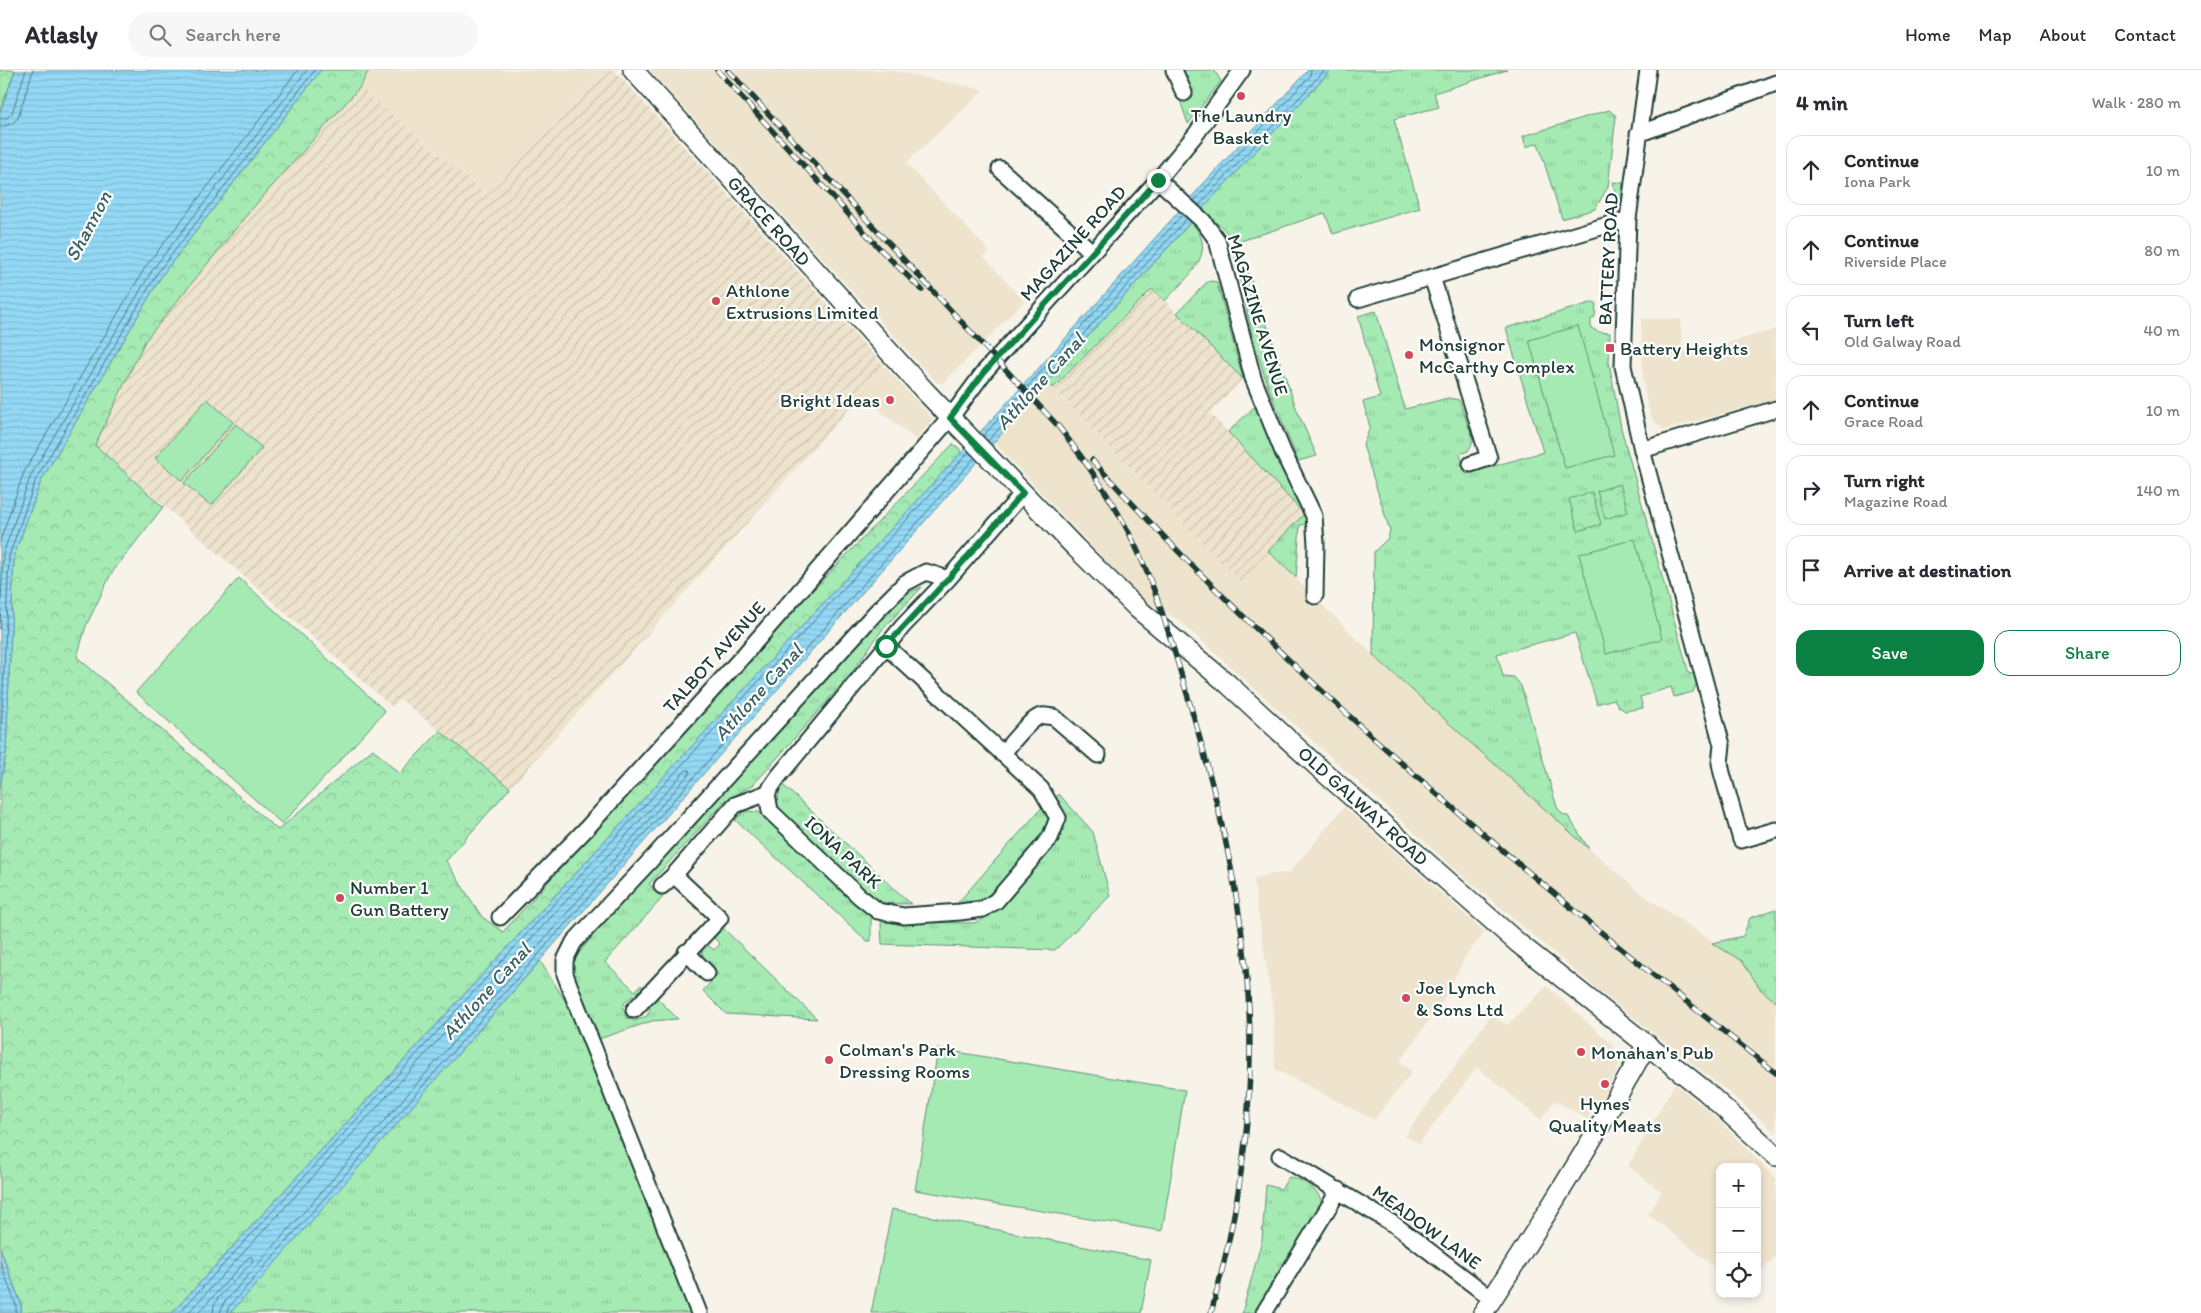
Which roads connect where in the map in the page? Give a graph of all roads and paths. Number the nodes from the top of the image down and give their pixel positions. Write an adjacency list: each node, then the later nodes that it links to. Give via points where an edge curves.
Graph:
1 (633, 70): 15 (main road, GRACE ROAD)
2 (1174, 70): 6 (street)
3 (1242, 70): 9 (street, MAGAZINE ROAD)
4 (1648, 70): 7 (street, BATTERY ROAD)
5 (1776, 83): 7 (street)
6 (1184, 93)
7 (1638, 134): 10 (street, BATTERY ROAD)
8 (1000, 169): 11 (street)
9 (1158, 180): 11 (street, MAGAZINE ROAD); 21 (street, MAGAZINE AVENUE, via 1203,221 1217,240 1247,359 1283,452 1314,516)
10 (1628, 219): 12 (street); 17 (street, BATTERY ROAD, via 1623,366)
11 (1092, 252): 15 (street, MAGAZINE ROAD, via 985,371)
12 (1432, 277): 13 (street); 18 (street, via 1489,458)
13 (1358, 299)
14 (1776, 409): 17 (street)
15 (950, 418): 16 (main road, GRACE ROAD); 29 (street, TALBOT AVENUE, via 744,655 586,829)
16 (968, 436): 19 (main road, OLD GALWAY ROAD)
17 (1642, 450): 26 (street, BATTERY ROAD, via 1722,745 1722,773 1741,840)
18 (1471, 464)
19 (1023, 493): 20 (street); 33 (main road, OLD GALWAY ROAD, via 1138,609 1221,678 1518,943)
20 (948, 579): 22 (street); 38 (street, via 926,572 905,582 574,942 565,960 565,974 574,998)
21 (1315, 596)
22 (886, 646): 23 (street, IONA PARK); 25 (street)
23 (1002, 754): 24 (street, via 1033,721 1047,716 1054,717); 25 (street, IONA PARK, via 1040,789 1056,813 1057,823 1050,838 996,901 983,909 904,916 878,911 770,811)
24 (1098, 755)
25 (767, 793): 27 (street, via 735,805)
26 (1776, 830)
27 (674, 875): 28 (street); 30 (street, via 720,918)
28 (662, 886)
29 (500, 917)
30 (686, 952): 31 (street); 32 (street)
31 (707, 973)
32 (634, 1010)
33 (1647, 1044): 35 (main road, OLD GALWAY ROAD); 37 (main road)
34 (1280, 1156): 36 (street, MEADOW LANE)
35 (1776, 1156)
36 (1339, 1190): 37 (street, MEADOW LANE, via 1395,1225); 39 (street)
37 (1488, 1308)
38 (699, 1313)
39 (1264, 1313)

